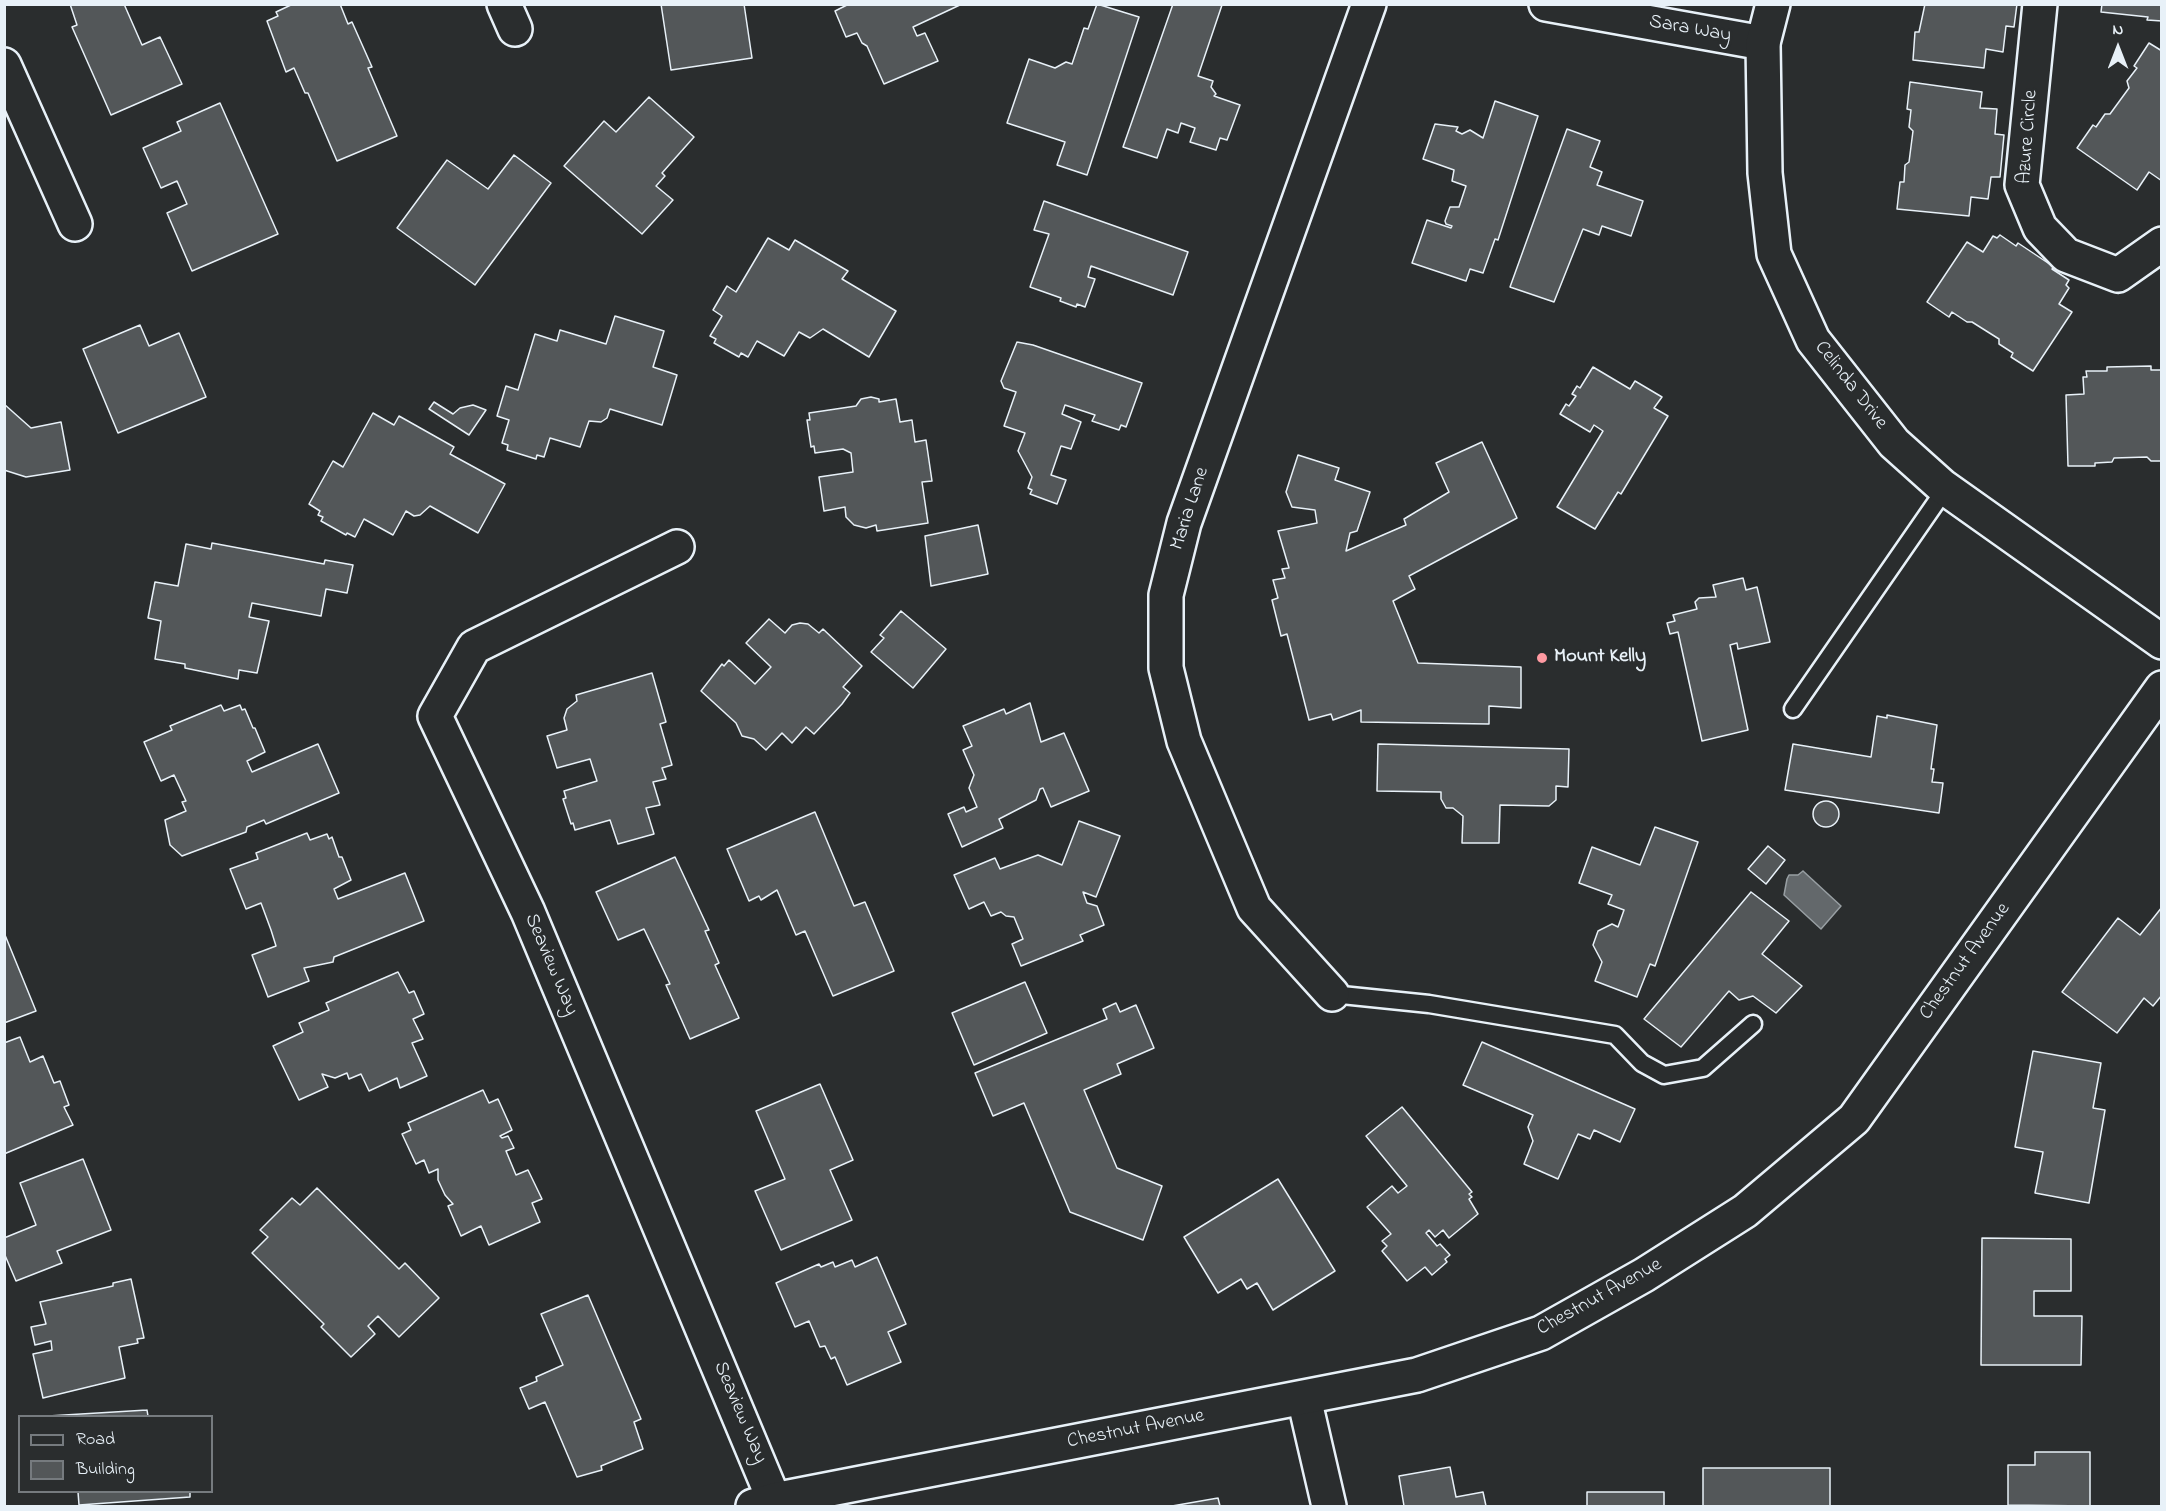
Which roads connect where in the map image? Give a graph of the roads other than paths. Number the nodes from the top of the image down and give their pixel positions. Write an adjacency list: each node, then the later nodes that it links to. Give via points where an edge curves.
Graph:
1 (1369, 4): 14 (street, Maria Lane, via 1184,523 1166,595 1166,669 1188,752 1254,908)
2 (1545, 4): 5 (street, Sara Way)
3 (1773, 4): 5 (street, Celinda Drive)
4 (2040, 4): 8 (street, Azure Circle, via 2022,185 2040,228 2066,255 2118,275)
5 (1763, 44): 9 (street, Celinda Drive, via 1765,173 1774,255 1813,340 1894,443)
6 (4, 65): 7 (street)
7 (75, 224)
8 (2162, 244)
9 (1946, 488): 11 (street, Celinda Drive); 13 (lane)
10 (678, 547): 17 (street, Seaview Way, via 474,647 435,716 528,912)
11 (2162, 642)
12 (2162, 688): 16 (street, Chestnut Avenue, via 1854,1119 1745,1211 1644,1275 1541,1333 1417,1375)
13 (1793, 709)
14 (1332, 994): 15 (lane, via 1429,1004 1615,1035 1642,1063 1664,1075 1703,1068)
15 (1753, 1024)
16 (1304, 1398): 17 (street, Chestnut Avenue); 18 (street)
17 (764, 1503)
18 (1329, 1506)

